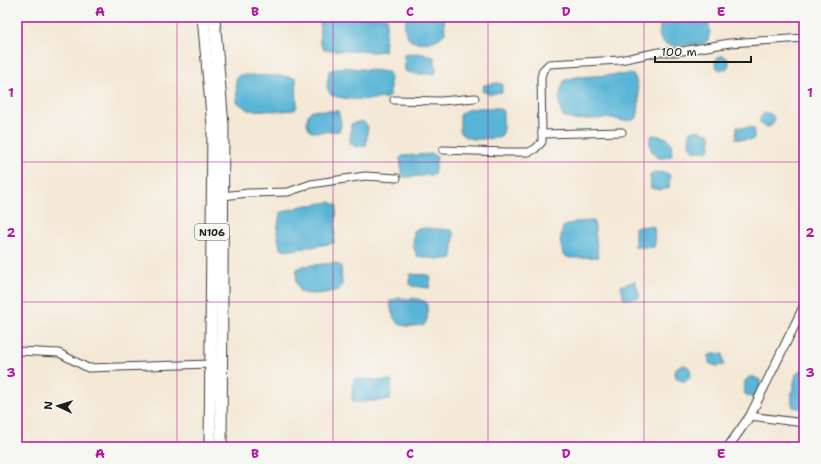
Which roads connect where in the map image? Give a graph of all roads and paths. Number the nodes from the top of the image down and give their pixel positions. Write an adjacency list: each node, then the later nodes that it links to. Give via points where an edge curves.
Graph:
1 (203, 17): 13 (highway, N106, via 213,126)
2 (214, 17): 10 (highway, N106, via 224,126)
3 (804, 38): 7 (street, via 730,43 676,52 658,52 620,60 549,64 541,77)
4 (475, 98): 5 (street, via 441,101)
5 (394, 100)
6 (622, 132): 7 (street)
7 (542, 134): 8 (street, via 542,142 529,152)
8 (443, 150)
9 (397, 178): 10 (street, via 365,176 311,184 288,192)
10 (223, 196): 17 (highway, N106)
11 (804, 306): 14 (street)
12 (17, 351): 13 (street, via 59,353 88,368)
13 (210, 364): 16 (highway, N106)
14 (750, 416): 15 (street); 18 (street)
15 (804, 423)
16 (210, 447)
17 (221, 447)
18 (728, 447)

